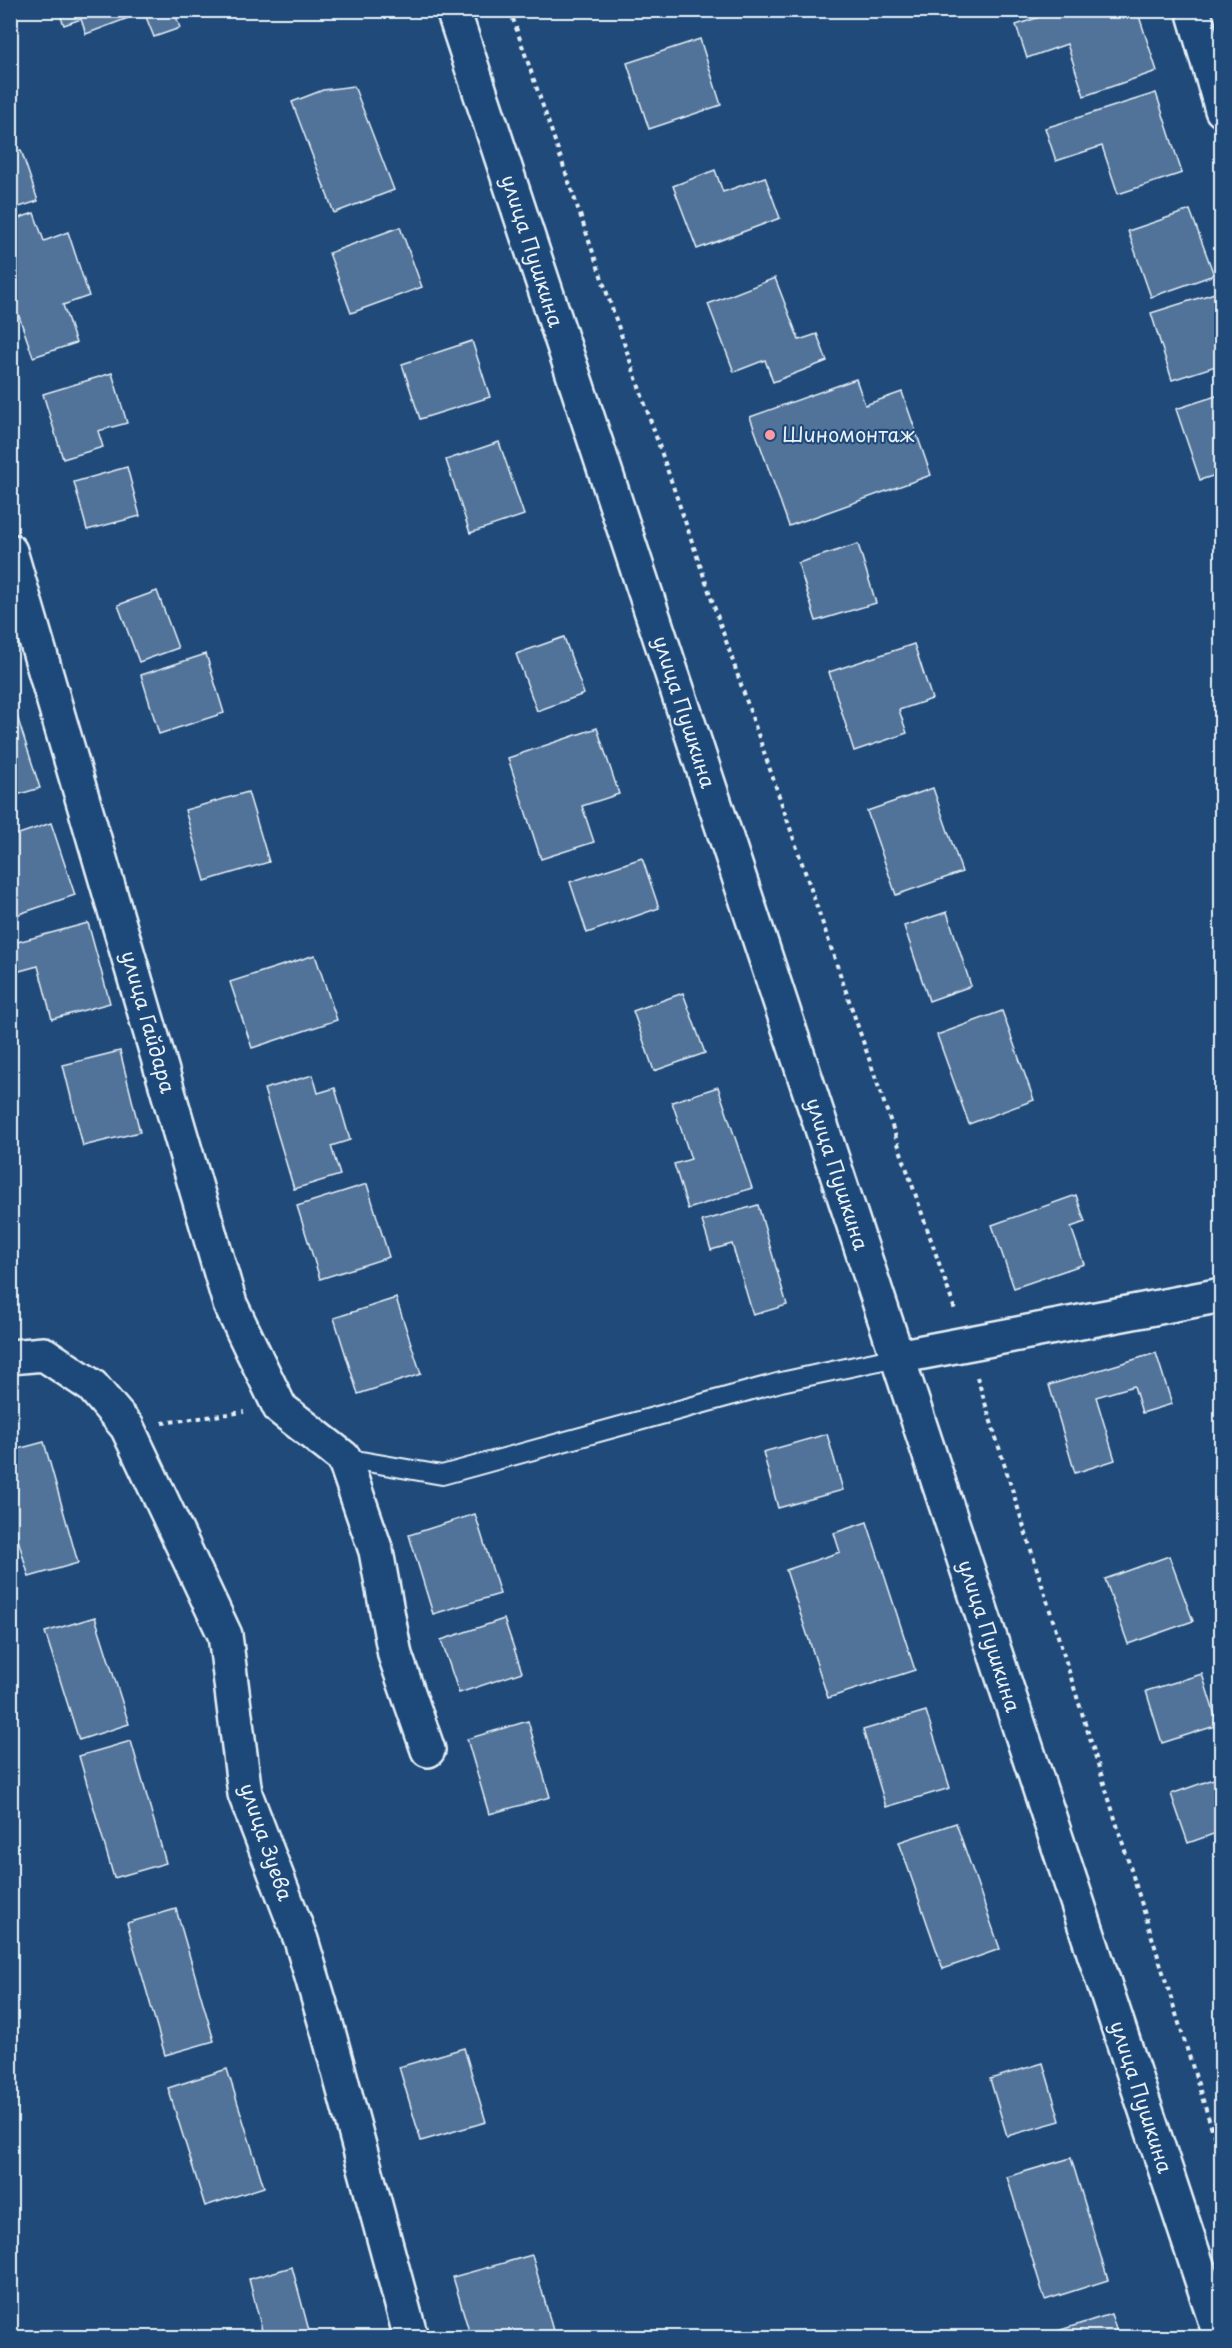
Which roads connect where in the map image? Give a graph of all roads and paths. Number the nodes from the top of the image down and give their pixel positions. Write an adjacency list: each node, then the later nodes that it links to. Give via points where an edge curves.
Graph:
1 (453, 10): 9 (street, улица Пушкина)
2 (510, 10): 7 (path)
3 (1204, 24): 4 (street)
4 (1221, 110)
5 (10, 551): 10 (street, улица Гайдара, via 230,1304)
6 (1221, 1295): 7 (street)
7 (966, 1342): 9 (street); 14 (path)
8 (10, 1357): 11 (street, улица Зуева, via 44,1354 92,1386)
9 (897, 1357): 12 (lane, via 781,1382 442,1474); 16 (street, улица Пушкина)
10 (280, 1408): 11 (path); 12 (street, улица Гайдара)
11 (127, 1427): 15 (street, улица Зуева, via 225,1635 245,1794 308,1963)
12 (344, 1458): 13 (street, via 376,1551 395,1655)
13 (428, 1750)
14 (1221, 2161)
15 (411, 2337)
16 (1221, 2337)

